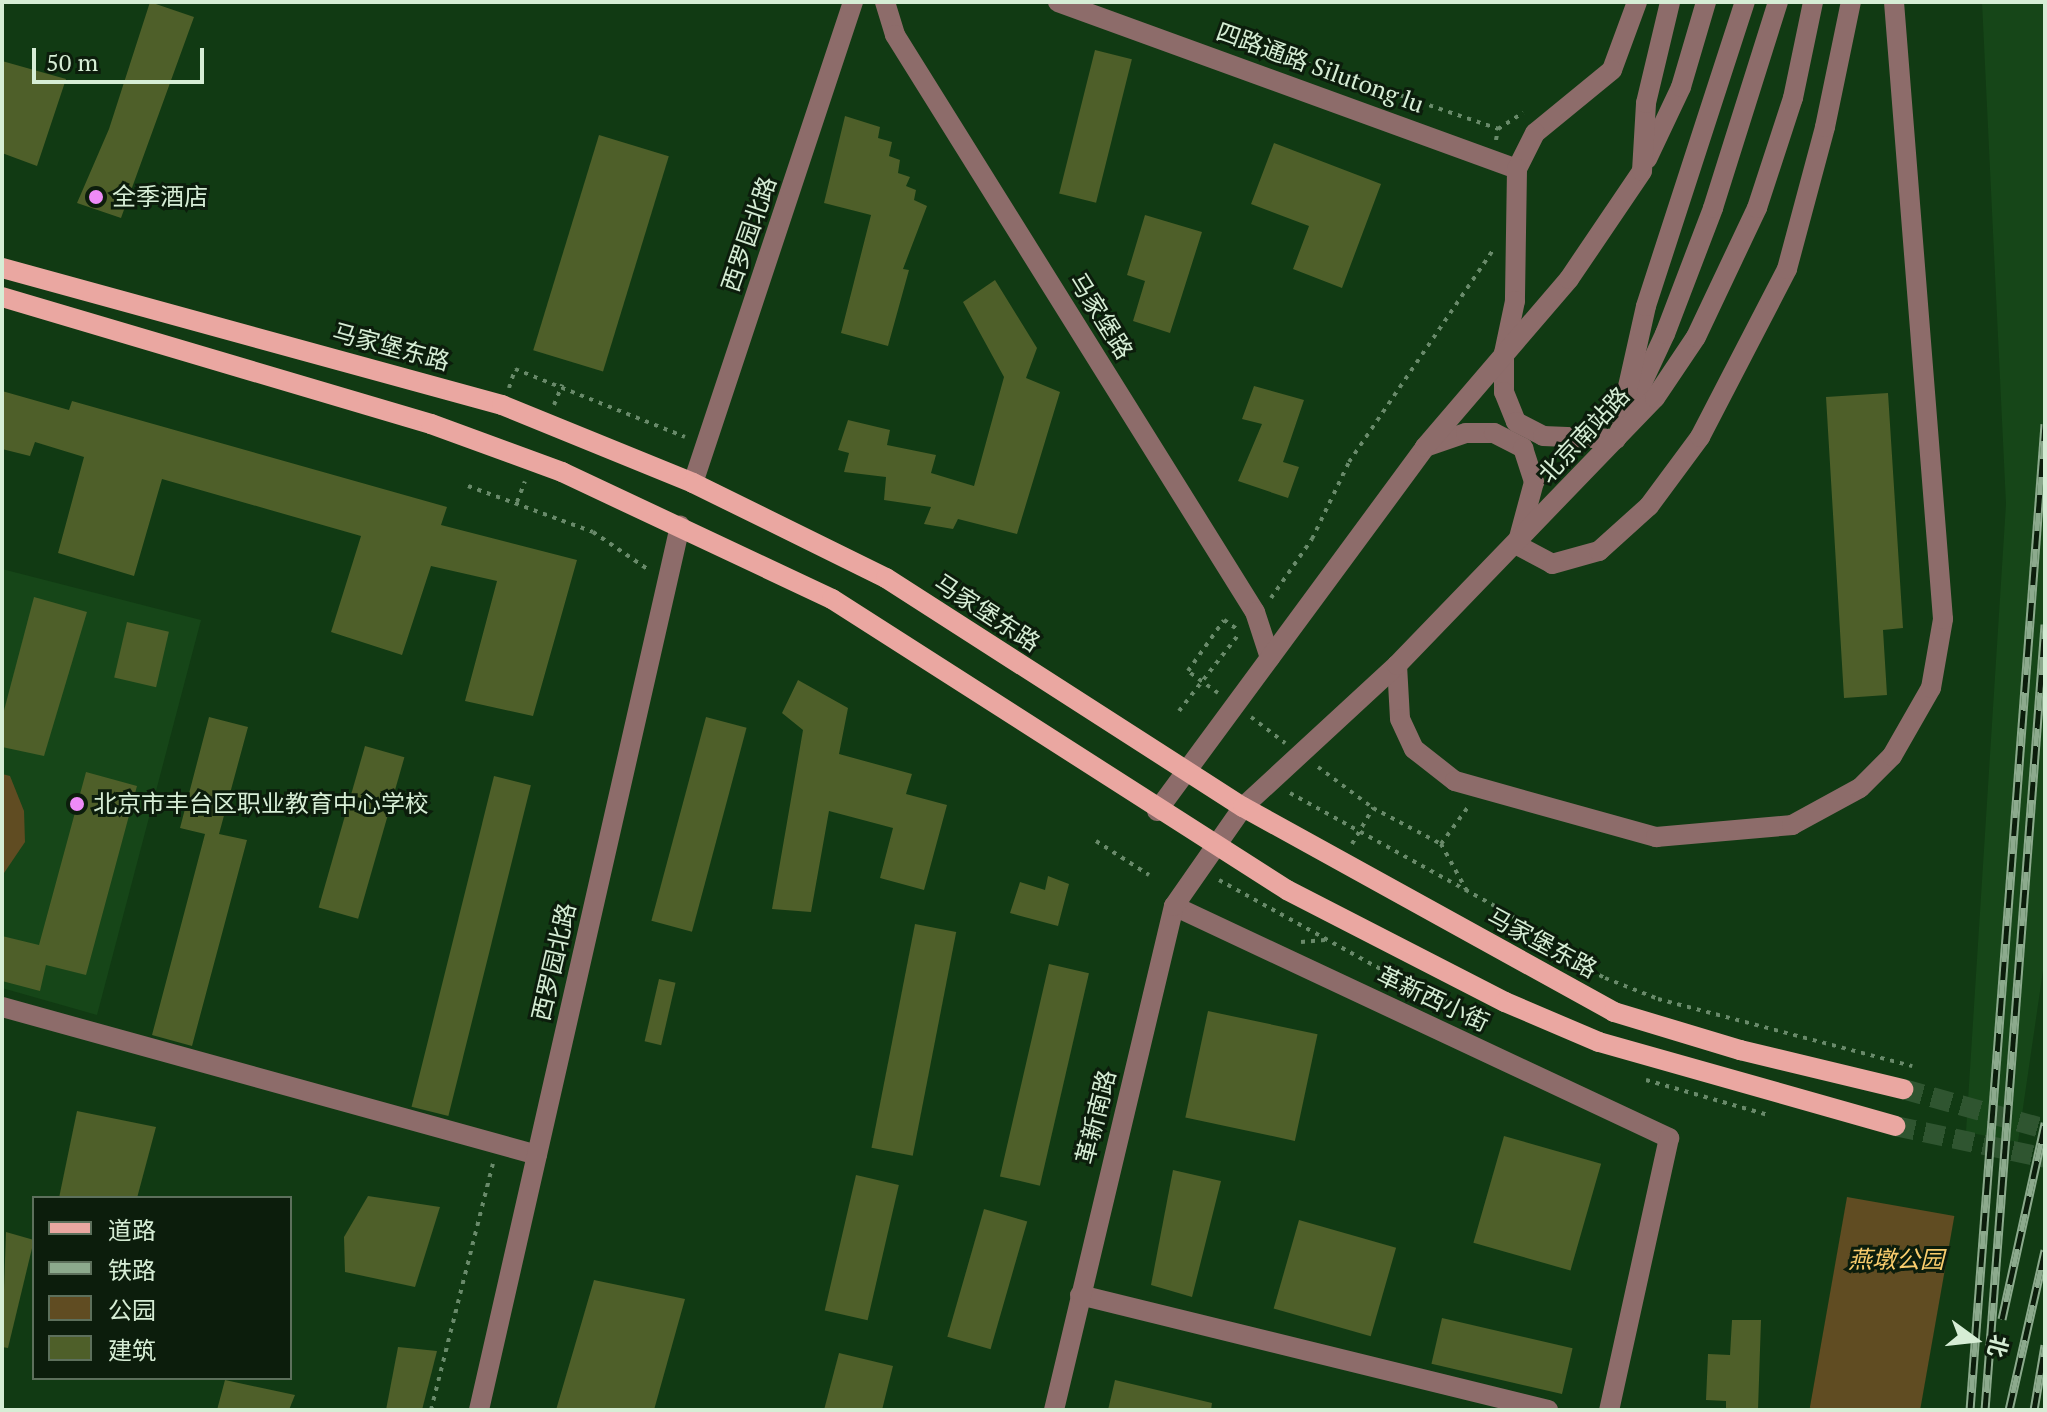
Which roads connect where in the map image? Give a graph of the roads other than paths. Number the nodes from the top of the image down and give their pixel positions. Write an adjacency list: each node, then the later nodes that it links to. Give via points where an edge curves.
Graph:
1 (853, 2): 19 (street, 西罗园北路)
2 (885, 2): 22 (street, 马家堡路, via 895,35 1255,612)
3 (1058, 2): 12 (street, 四路通路 Silutong lu)
4 (1637, 2): 12 (street, via 1612,70 1535,133)
5 (1670, 2): 13 (street, via 1646,103)
6 (1706, 2): 13 (street, via 1681,87)
7 (1745, 2): 17 (street, via 1646,306)
8 (1778, 2): 17 (street, via 1713,208 1665,334)
9 (1813, 2): 17 (street, 北京南站路, via 1793,98 1757,208 1696,337 1655,398)
10 (1851, 2): 21 (street, via 1787,269 1700,437 1649,506 1599,551 1552,564)
11 (1894, 2): 23 (street, via 1943,619 1931,688 1892,756 1860,788 1792,825 1656,837 1455,781 1414,749 1400,719)
12 (1517, 169): 16 (street, via 1515,301)
13 (1642, 171): 16 (street, via 1569,279)
14 (2, 268): 19 (main road, 马家堡东路, via 502,405)
15 (2, 297): 20 (main road, via 431,424 562,472)
16 (1504, 353): 17 (street, via 1504,392 1516,422 1543,436); 18 (street)
17 (1616, 439): 21 (street, 北京南站路)
18 (1425, 447): 21 (street, via 1466,433 1494,433 1523,448 1534,482); 22 (street)
19 (693, 483): 24 (main road, 马家堡东路, via 886,578)
20 (680, 526): 26 (main road, via 832,599); 32 (street, 西罗园北路)
21 (1517, 545): 23 (street, 北京南站路)
22 (1270, 658): 24 (street)
23 (1397, 665): 25 (street, 北京南站路)
24 (1185, 773): 25 (main road, 马家堡东路); 26 (street)
25 (1243, 807): 27 (street, 北京南站路); 30 (main road, 马家堡东路, via 1614,1012 1740,1050)
26 (1157, 811): 27 (main road)
27 (1218, 849): 28 (street, 革新南路); 31 (main road, via 1290,892 1505,1002 1599,1042)
28 (1174, 906): 33 (street, 革新南路); 37 (street, 革新西小街, via 1669,1138)
29 (2, 1007): 32 (street)
30 (1903, 1089)
31 (1895, 1126)
32 (537, 1155): 34 (street, 西罗园北路)
33 (1080, 1295): 35 (street, 革新南路); 36 (street)
34 (479, 1410)
35 (1054, 1410)
36 (1548, 1410)
37 (1609, 1410)

